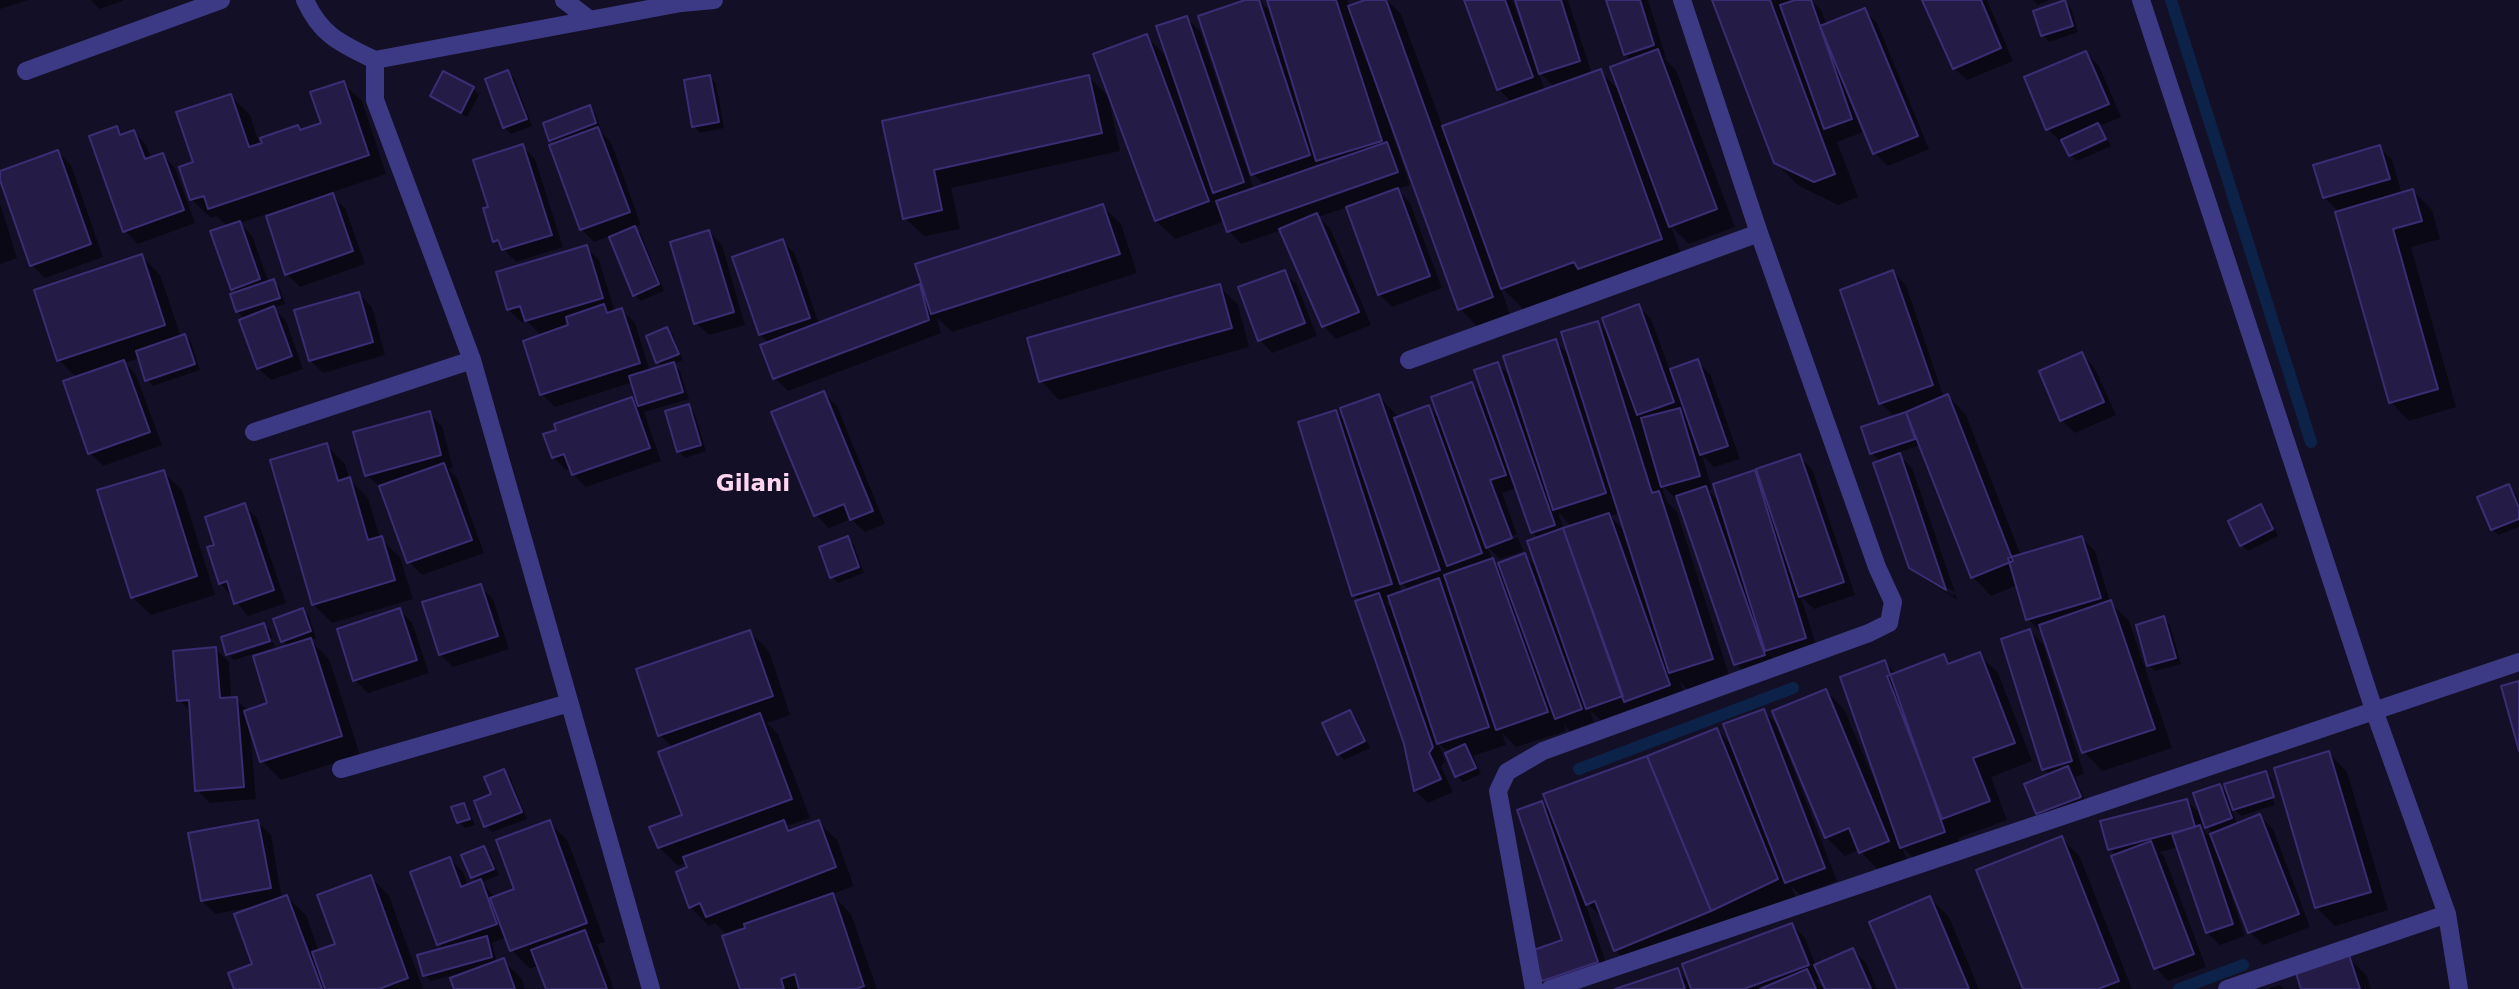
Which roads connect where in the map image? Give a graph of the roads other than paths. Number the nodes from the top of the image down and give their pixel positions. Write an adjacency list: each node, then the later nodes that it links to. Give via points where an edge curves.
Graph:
1 (221, 0): 9 (street)
2 (305, 0): 8 (street, via 335,40)
3 (564, 0): 7 (street)
4 (713, 0): 7 (street)
5 (1682, 0): 10 (street)
6 (2141, 0): 16 (street)
7 (590, 20): 8 (street)
8 (375, 60): 11 (street, via 374,100)
9 (26, 71)
10 (1759, 233): 12 (street); 20 (street, via 1893,602 1889,623 1543,751 1507,772 1498,791)
11 (472, 360): 13 (street); 15 (street)
12 (1409, 360)
13 (254, 432)
14 (2519, 662): 16 (street)
15 (569, 703): 17 (street); 19 (street)
16 (2374, 710): 18 (street); 21 (street)
17 (341, 769)
18 (2447, 914): 22 (street); 23 (street)
19 (651, 989)
20 (1534, 989)
21 (1550, 989)
22 (2227, 989)
23 (2459, 989)

